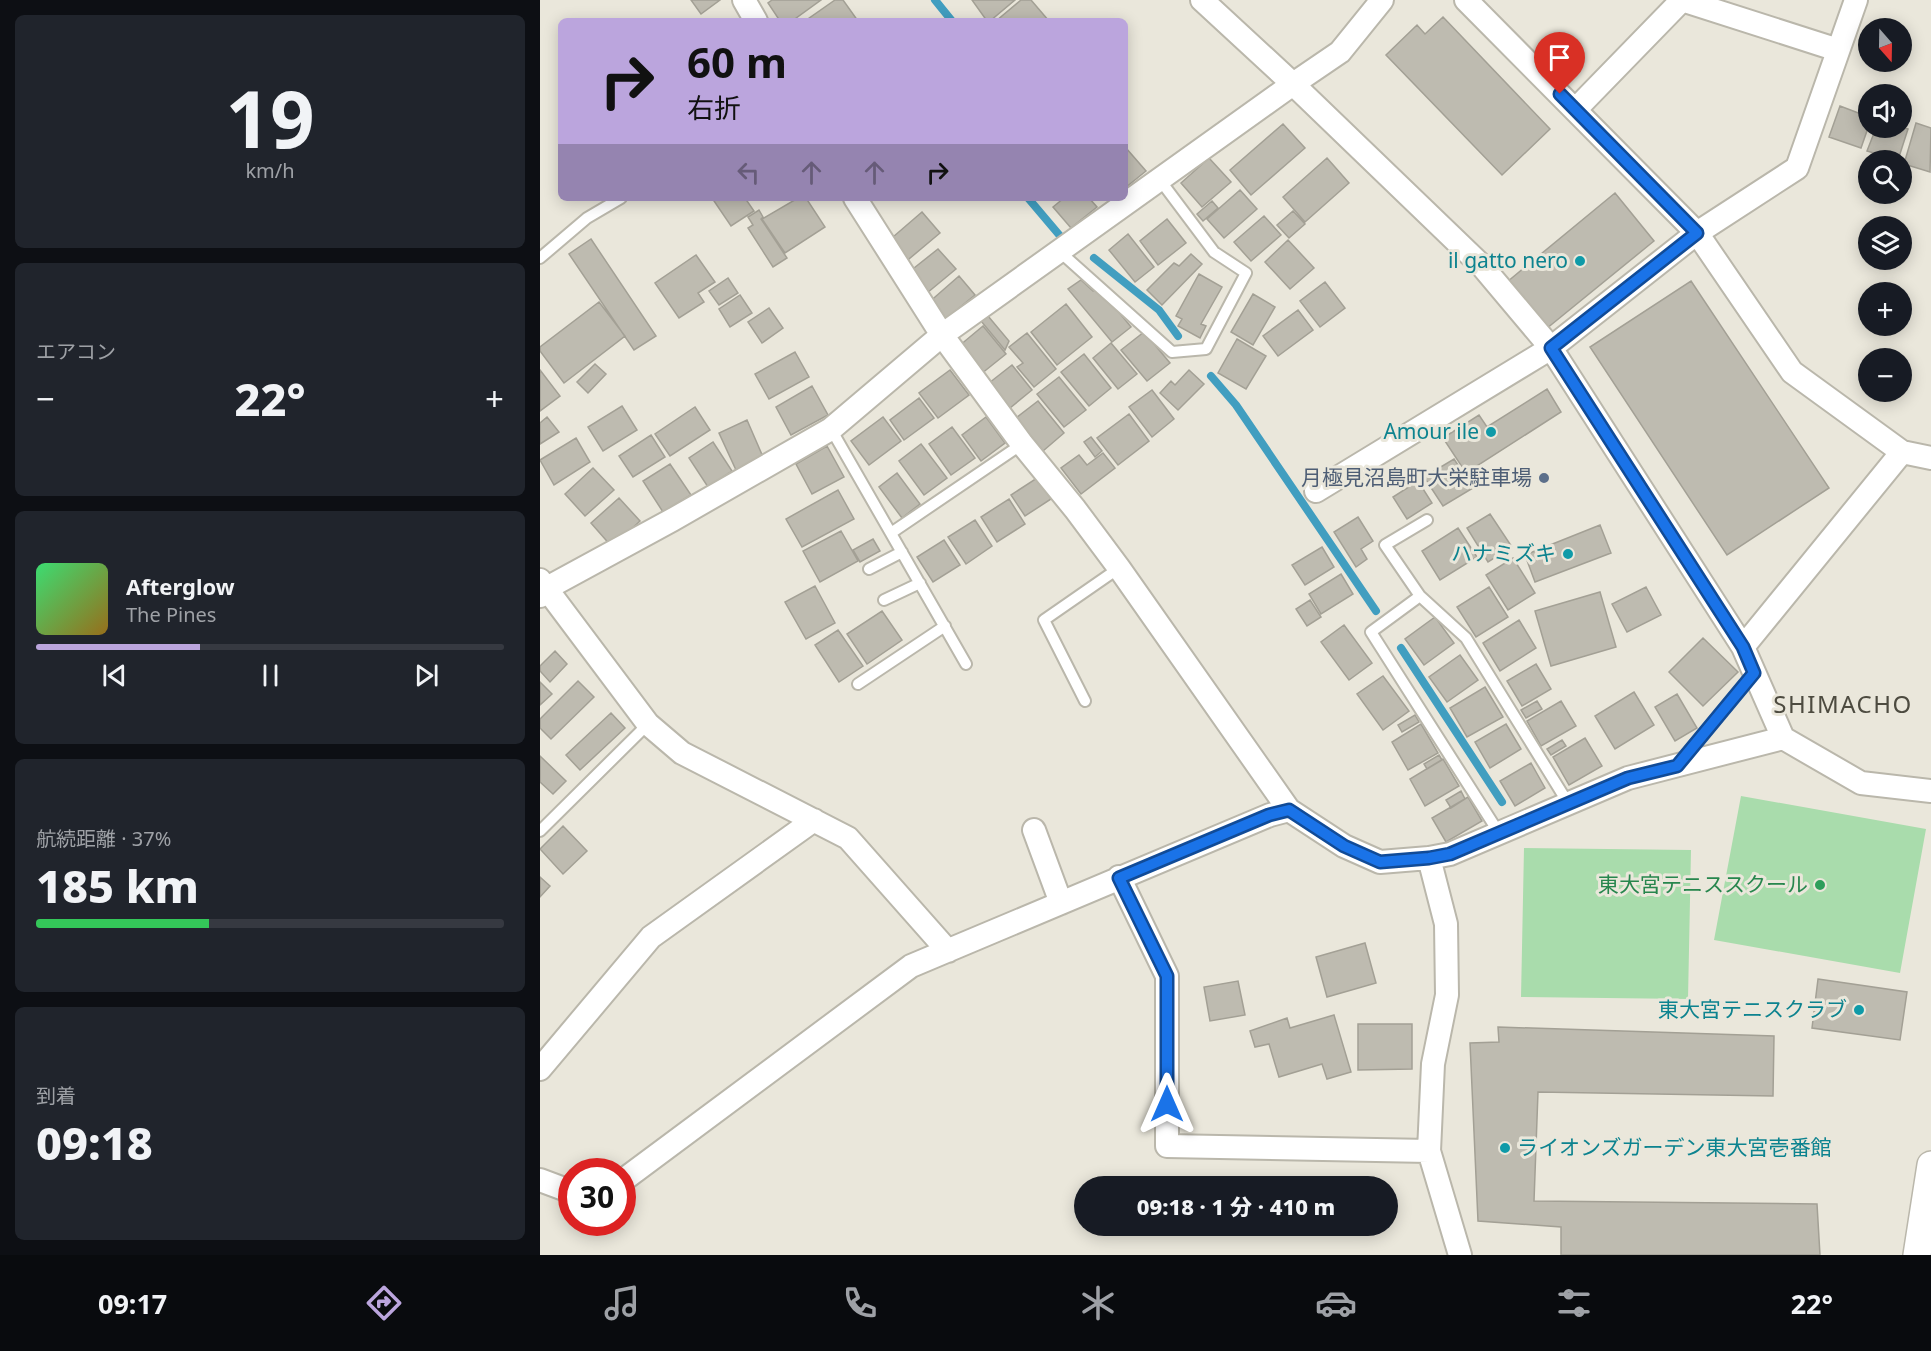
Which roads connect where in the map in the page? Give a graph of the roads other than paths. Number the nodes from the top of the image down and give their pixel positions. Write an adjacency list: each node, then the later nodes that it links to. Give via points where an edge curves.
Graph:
1 (744, 0): 6 (street)
2 (1202, 0): 8 (street)
3 (1382, 0): 8 (street, via 1340,52)
4 (1466, 0): 9 (street)
5 (1856, 0): 7 (street)
6 (754, 18)
7 (1838, 50): 9 (street, via 1682,0); 15 (street, via 1797,168)
8 (1293, 84): 10 (street); 19 (street, via 1482,266)
9 (1575, 110): 15 (street)
10 (1160, 180): 11 (street); 16 (lane, via 1214,252 1246,273 1206,349 1172,352)
11 (1128, 197)
12 (616, 201): 17 (lane, via 587,218)
13 (857, 201): 18 (street)
14 (1121, 201): 16 (street)
15 (1697, 233): 19 (street); 22 (street, via 1792,372)
16 (1059, 251): 18 (street)
17 (540, 258)
18 (942, 334): 20 (street); 21 (street)
19 (1551, 348): 24 (street); 35 (street)
20 (831, 429): 26 (lane); 31 (street, via 672,520)
21 (1022, 444): 26 (lane); 28 (street)
22 (1902, 452): 23 (street); 35 (street)
23 (1931, 458)
24 (1316, 491)
25 (1427, 520): 32 (lane, via 1385,545)
26 (891, 533): 27 (lane)
27 (902, 552): 29 (lane); 30 (lane)
28 (1119, 568): 39 (lane, via 1044,620); 45 (street)
29 (869, 569)
30 (920, 583): 33 (lane); 34 (lane)
31 (542, 588): 40 (street)
32 (1420, 596): 44 (lane, via 1466,638); 49 (lane, via 1371,632)
33 (884, 600)
34 (945, 626): 36 (lane); 38 (lane)
35 (1743, 647): 37 (street)
36 (966, 664)
37 (1754, 673): 41 (street); 42 (lane)
38 (858, 684)
39 (1085, 701)
40 (648, 724): 46 (street, via 682,753); 48 (lane)
41 (1783, 738): 42 (street); 43 (street, via 1861,783)
42 (1677, 766): 44 (street, via 1628,778)
43 (1931, 791)
44 (1568, 803): 49 (street)
45 (1289, 810): 50 (street, via 1344,846 1380,862); 51 (street)
46 (814, 820): 53 (street, via 848,838); 54 (street, via 651,937)
47 (1034, 830): 52 (street)
48 (540, 831)
49 (1499, 833): 50 (street, via 1450,854)
50 (1429, 858): 55 (street, via 1446,924 1447,995 1433,1064)
51 (1119, 878): 52 (street); 55 (street, via 1167,976 1167,1146)
52 (1061, 903): 53 (street)
53 (948, 951): 57 (street, via 911,966)
54 (540, 1069)
55 (1429, 1151): 60 (street)
56 (1931, 1165): 61 (street)
57 (636, 1171)
58 (540, 1180): 59 (street)
59 (558, 1187)
60 (1460, 1255)
61 (1917, 1255)

